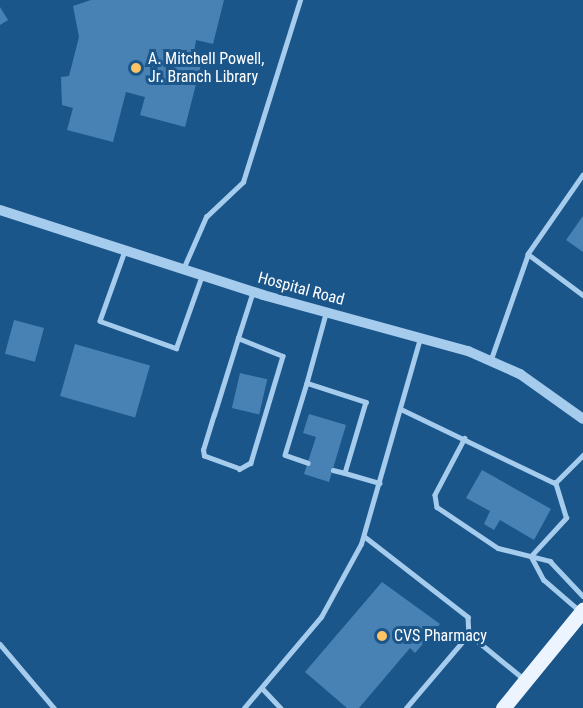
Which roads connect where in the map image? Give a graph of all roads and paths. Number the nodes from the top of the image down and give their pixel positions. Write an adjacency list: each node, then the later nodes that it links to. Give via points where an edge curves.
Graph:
1 (300, 0): 6 (lane, via 243,182 206,217)
2 (583, 175): 5 (lane)
3 (0, 210): 4 (street, Hospital Road)
4 (126, 249): 6 (street, Hospital Road); 7 (lane, via 100,321 176,348)
5 (528, 254): 9 (lane); 13 (lane)
6 (184, 267): 7 (street, Hospital Road)
7 (202, 273): 8 (street, Hospital Road)
8 (253, 291): 10 (street, Hospital Road); 12 (lane)
9 (583, 295)
10 (327, 311): 11 (street, Hospital Road); 14 (lane)
11 (420, 335): 13 (street, Hospital Road); 15 (lane)
12 (238, 338): 12 (lane, via 203,450 204,456 240,469 251,463 283,356)
13 (491, 359): 16 (street, Hospital Road, via 549,391)
14 (307, 383): 19 (lane, via 285,455); 21 (lane, via 366,402)
15 (403, 410): 17 (lane); 22 (lane)
16 (583, 419)
17 (465, 438): 23 (lane); 25 (lane, via 435,495 437,507 498,548)
18 (583, 455): 23 (lane)
19 (308, 463)
20 (333, 470): 21 (lane)
21 (345, 473): 22 (lane)
22 (380, 483): 24 (lane)
23 (555, 483): 25 (lane, via 566,518)
24 (364, 536): 28 (lane, via 468,617); 31 (lane, via 321,617)
25 (531, 556): 26 (lane, via 550,561); 27 (lane, via 544,580)
26 (583, 596)
27 (582, 611): 30 (main road)
28 (469, 634): 30 (lane); 35 (lane)
29 (0, 644): 32 (lane)
30 (526, 680): 36 (main road)
31 (263, 689): 33 (lane); 34 (lane)
32 (54, 708)
33 (244, 708)
34 (281, 708)
35 (406, 708)
36 (503, 708)

